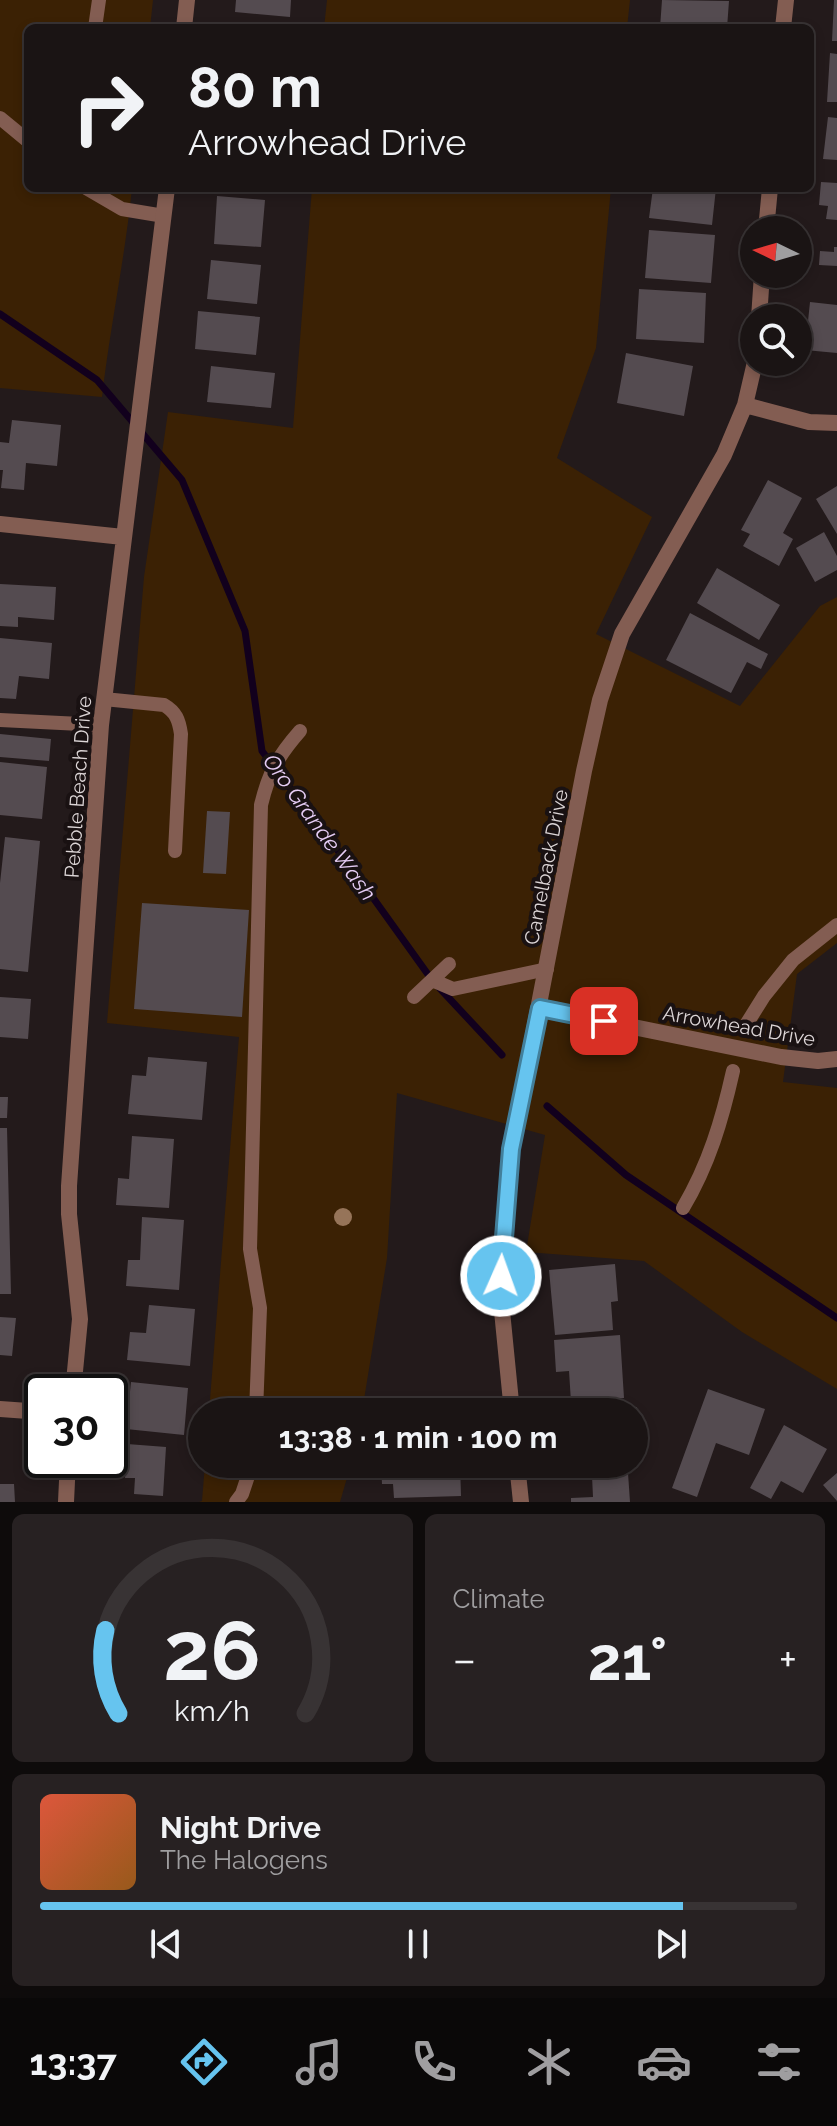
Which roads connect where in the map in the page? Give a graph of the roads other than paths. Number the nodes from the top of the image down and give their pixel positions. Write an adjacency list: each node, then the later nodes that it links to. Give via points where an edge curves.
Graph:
1 (99, 0): 4 (lane)
2 (187, 0): 5 (street)
3 (786, 0): 6 (street)
4 (96, 24)
5 (184, 24)
6 (783, 24)
7 (0, 118): 8 (lane)
8 (24, 138)
9 (93, 192): 12 (lane, via 122,209)
10 (167, 192): 12 (street, Pebble Beach Drive)
11 (770, 192): 13 (street)
12 (164, 216): 18 (street, Pebble Beach Drive)
13 (767, 216)
14 (752, 376): 15 (street, Camelback Drive)
15 (745, 405): 16 (street, via 809,422); 26 (street, Camelback Drive, via 724,455 622,634 584,771)
16 (837, 423)
17 (0, 524): 18 (street)
18 (123, 537): 19 (street, Pebble Beach Drive)
19 (104, 699): 21 (street, Pebble Beach Drive); 23 (lane, via 164,705 179,720)
20 (0, 720): 21 (lane)
21 (101, 725): 34 (street, Pebble Beach Drive, via 69,1186 80,1319)
22 (300, 731): 35 (lane, via 279,755 261,805 250,1249 260,1308)
23 (175, 851)
24 (837, 925): 30 (lane, via 793,960)
25 (449, 964): 27 (lane)
26 (547, 969): 27 (lane, via 453,989); 29 (street, Camelback Drive)
27 (432, 980): 28 (lane)
28 (414, 997)
29 (540, 1008): 31 (street, Arrowhead Drive, via 781,1057); 36 (street, Camelback Drive, via 511,1149 501,1251)
30 (744, 1028)
31 (837, 1059)
32 (733, 1071): 33 (lane, via 714,1143)
33 (683, 1208)
34 (75, 1374)
35 (257, 1398)
36 (511, 1398)
37 (0, 1409): 38 (street)
38 (24, 1411)
39 (67, 1478): 42 (street)
40 (247, 1478): 43 (lane)
41 (518, 1478): 44 (street)
42 (66, 1502)
43 (236, 1502)
44 (521, 1502)

